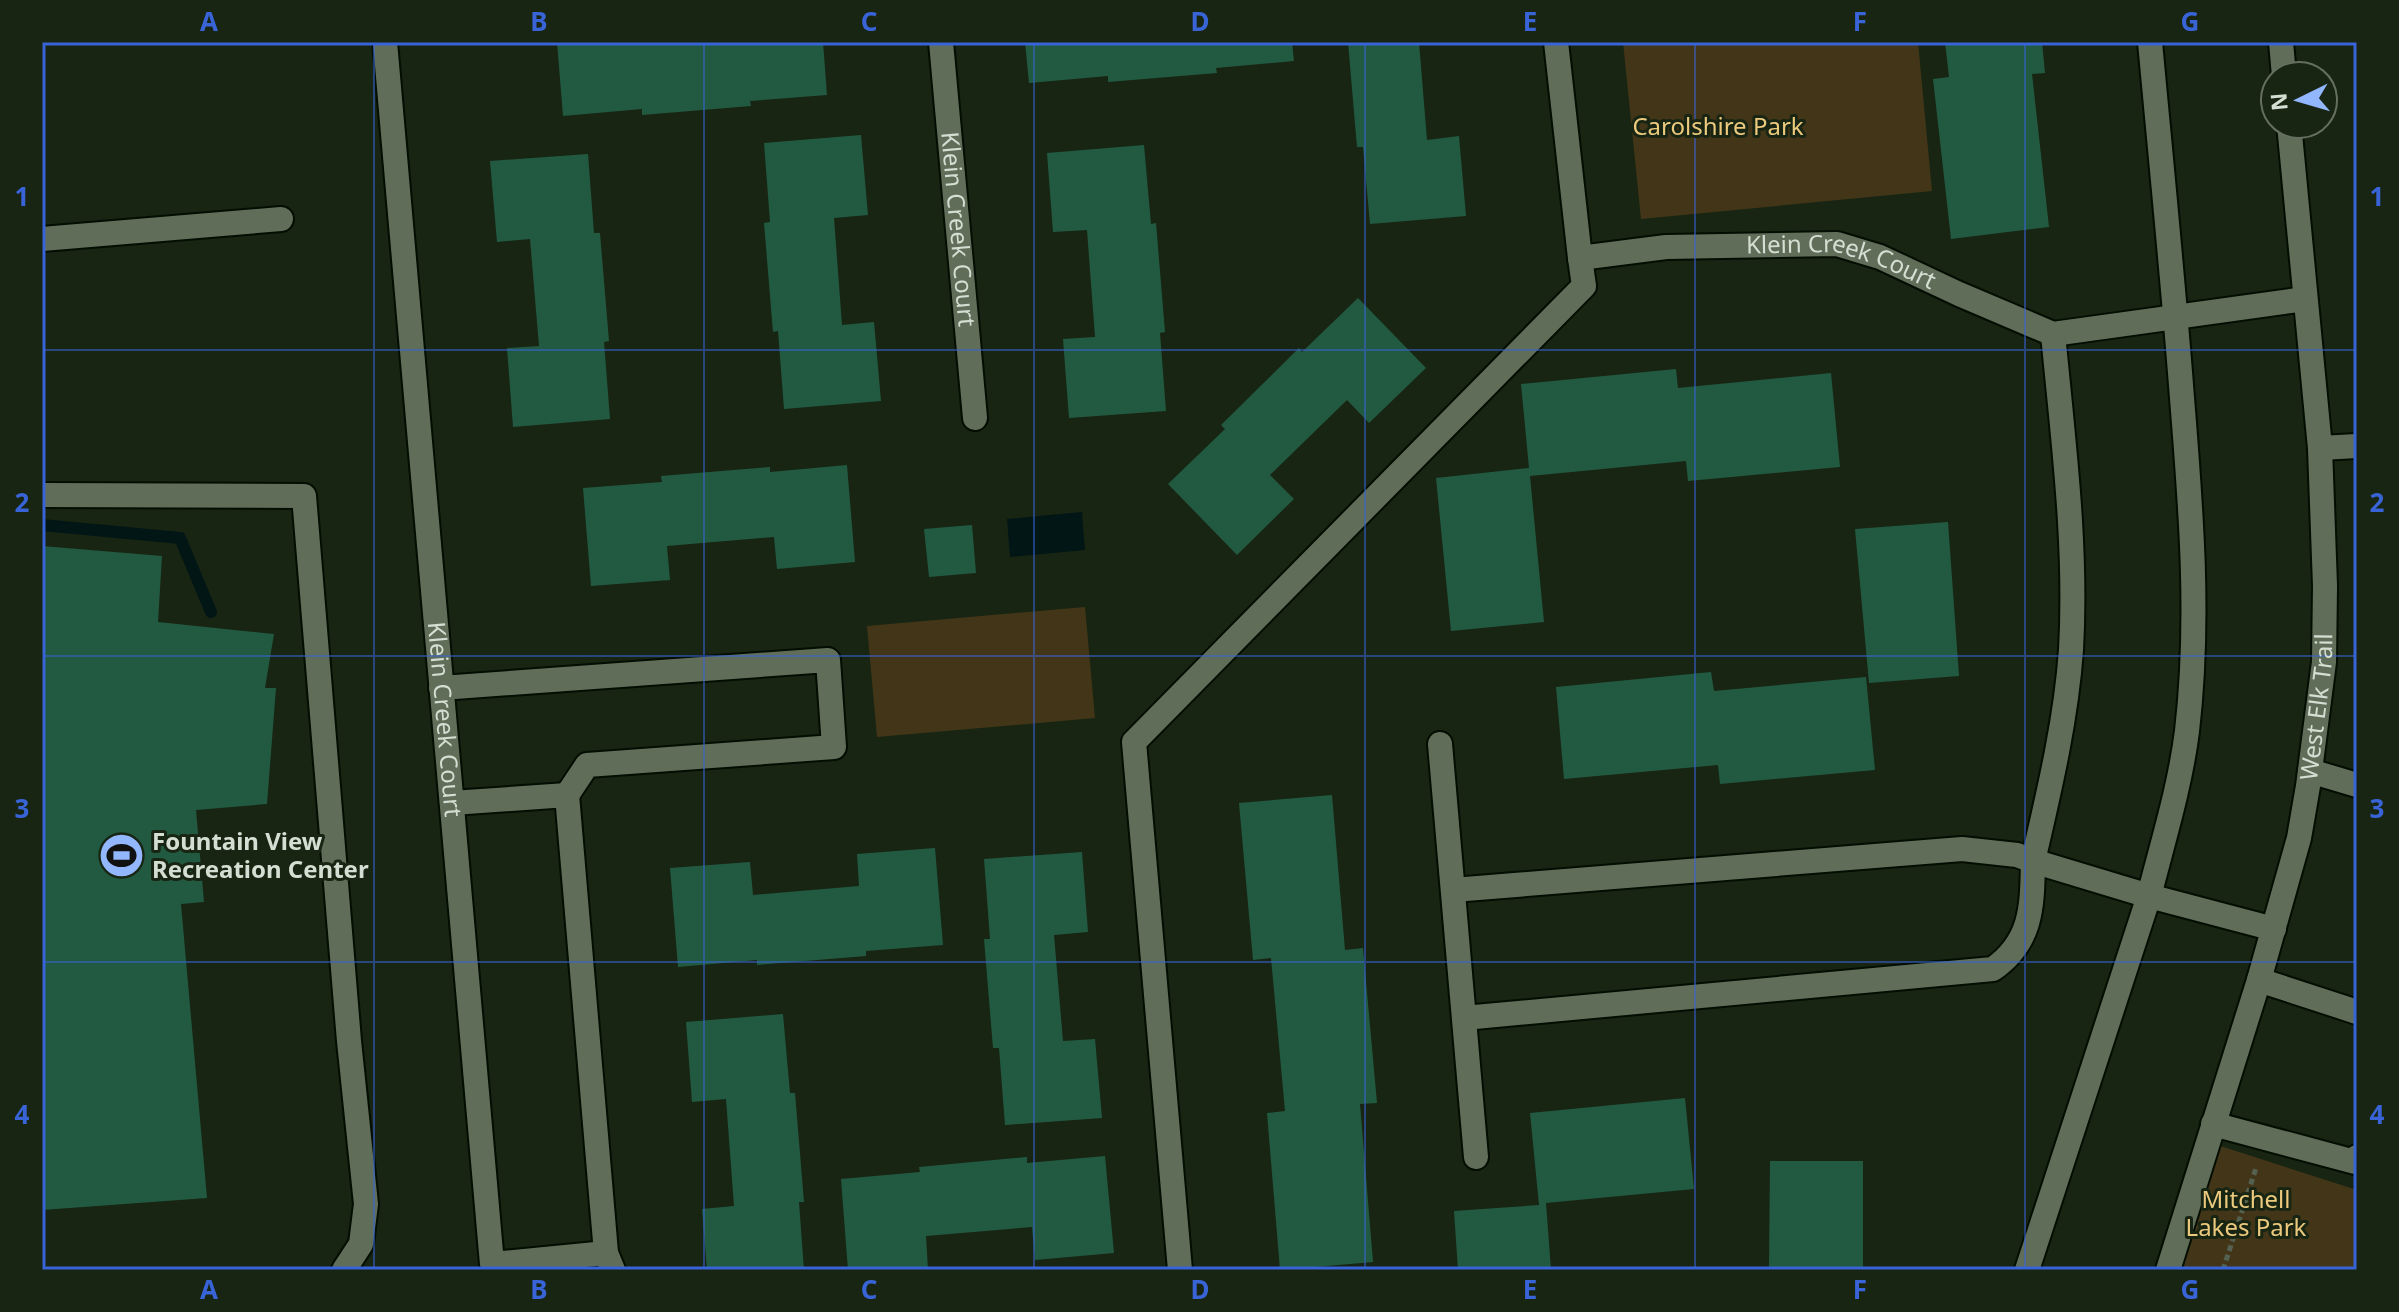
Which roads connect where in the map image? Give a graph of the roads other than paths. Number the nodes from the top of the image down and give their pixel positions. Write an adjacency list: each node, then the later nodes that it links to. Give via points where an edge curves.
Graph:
1 (385, 42): 16 (street, Klein Creek Court)
2 (941, 42): 12 (street, Klein Creek Court)
3 (1556, 42): 8 (street)
4 (2150, 42): 10 (street)
5 (2290, 140): 9 (street, West Elk Trail)
6 (281, 219): 7 (street)
7 (42, 239)
8 (1580, 258): 11 (street, Klein Creek Court, via 1666,247 1837,244 1880,257); 34 (street, via 1584,286 1134,742)
9 (2305, 299): 10 (street); 14 (street, West Elk Trail)
10 (2176, 317): 11 (street); 24 (street, via 2191,509 2193,663 2178,784)
11 (2053, 334): 22 (street, via 2072,570 2070,653 2056,761)
12 (975, 418)
13 (2357, 446): 14 (street)
14 (2320, 448): 18 (street, West Elk Trail, via 2324,662)
15 (42, 495): 33 (street, via 304,496 366,1204 361,1244)
16 (441, 688): 20 (street, via 828,660 834,747 587,765); 21 (street, Klein Creek Court)
17 (1440, 744): 23 (street)
18 (2310, 771): 19 (street); 25 (street, West Elk Trail, via 2299,838)
19 (2357, 785)
20 (567, 795): 21 (street); 32 (street)
21 (452, 803): 32 (street, Klein Creek Court, via 492,1264)
22 (2033, 861): 23 (street, via 1962,849); 24 (street); 28 (street, via 2032,906 2025,927 2006,960 1993,969)
23 (1453, 890): 28 (street)
24 (2149, 896): 25 (street); 35 (street)
25 (2274, 929): 26 (street, West Elk Trail)
26 (2259, 980): 27 (street); 29 (street, West Elk Trail)
27 (2357, 1012)
28 (1464, 1018): 30 (street)
29 (2213, 1124): 31 (street, via 2355,1162); 36 (street, West Elk Trail)
30 (1476, 1157)
31 (2357, 1157)
32 (610, 1262)
33 (344, 1270)
34 (1180, 1270)
35 (2027, 1270)
36 (2168, 1270)

